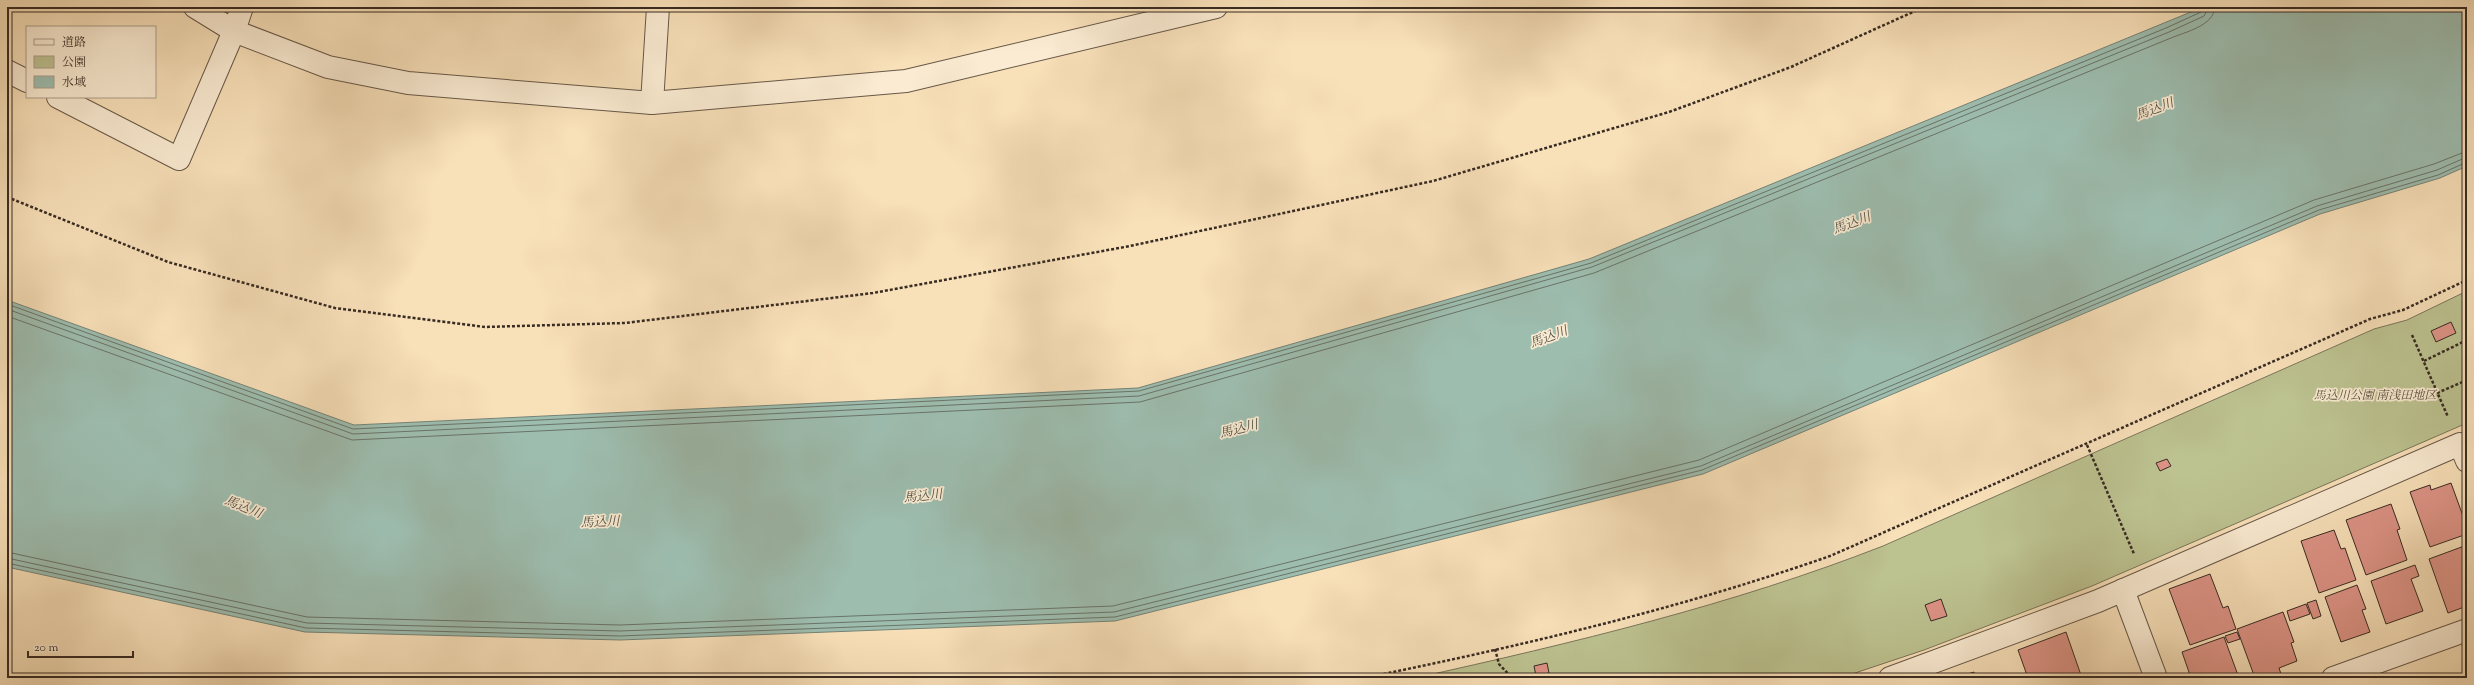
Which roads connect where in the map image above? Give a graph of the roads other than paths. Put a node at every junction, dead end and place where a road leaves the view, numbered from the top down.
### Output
1 (195, 7) edge
2 (242, 7) edge
3 (658, 7) edge
4 (1216, 7) edge
5 (234, 31) junction
6 (7, 71) edge
7 (26, 81) edge
8 (60, 98) edge
9 (652, 103) junction
10 (2467, 462) edge
11 (2123, 590) junction
12 (2467, 630) edge
13 (1890, 678) edge
14 (2156, 678) edge
15 (2333, 678) edge

1 - 5 street
2 - 5 street
3 - 9 street
4 - 9 street
5 - 8 street
5 - 9 street
6 - 7 street
10 - 11 street
11 - 13 street
11 - 14 street
12 - 15 street

